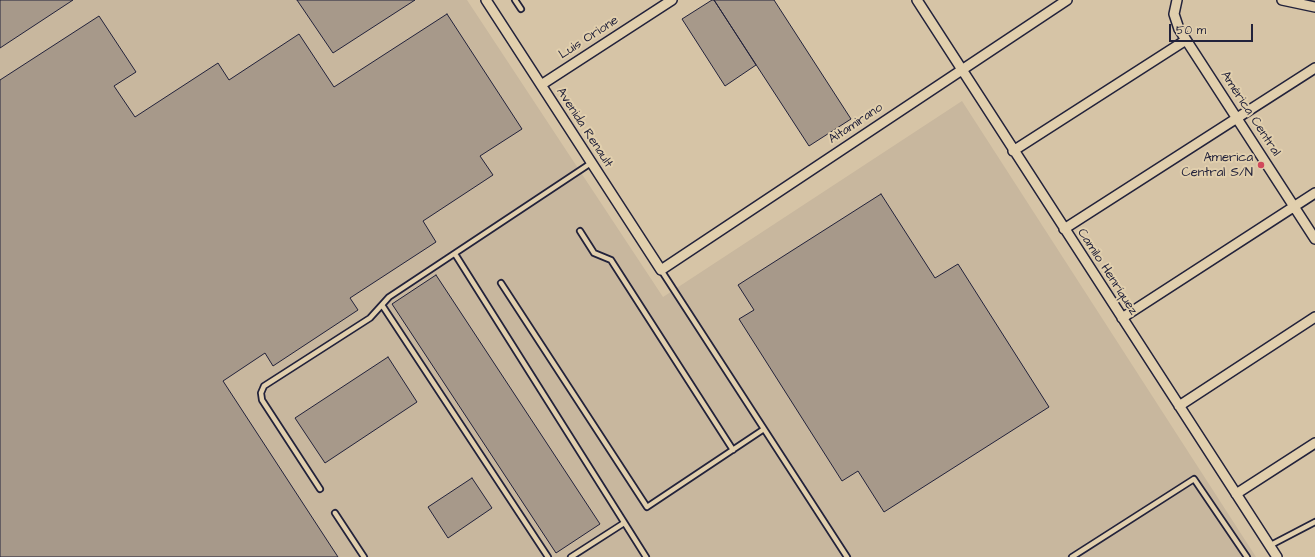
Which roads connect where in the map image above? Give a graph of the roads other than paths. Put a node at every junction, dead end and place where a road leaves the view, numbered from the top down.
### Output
1 (486, 0) edge
2 (515, 0) edge
3 (672, 0) edge
4 (916, 0) edge
5 (1067, 0) edge
6 (1177, 0) edge
7 (1282, 0) edge
8 (1315, 7) edge
9 (521, 9) dead end
10 (1186, 40) junction
11 (1315, 68) edge
12 (961, 70) junction
13 (541, 85) junction
14 (1236, 118) junction
15 (1013, 151) junction
16 (591, 163) junction
17 (1315, 193) edge
18 (1294, 207) junction
19 (1064, 229) junction
20 (580, 231) dead end
21 (1315, 239) edge
22 (455, 254) junction
23 (661, 270) junction
24 (501, 283) dead end
25 (382, 305) junction
26 (1315, 317) edge
27 (1122, 318) junction
28 (1179, 406) junction
29 (764, 429) junction
30 (1315, 443) edge
31 (733, 450) junction
32 (320, 489) dead end
33 (1236, 494) junction
34 (335, 513) dead end
35 (1315, 522) edge
36 (624, 523) junction
37 (1269, 546) junction
38 (364, 557) edge
39 (548, 557) edge
40 (571, 557) edge
41 (646, 557) edge
42 (847, 557) edge
43 (1072, 557) edge
44 (1247, 557) edge
45 (1277, 557) edge

1 - 13 street, Avenida Renault
2 - 9 lane
3 - 13 street, Luis Orione
4 - 12 street, Camilo Henríquez
5 - 12 street, Altamirano
6 - 10 street, América Central
7 - 8 street
10 - 14 street, América Central
10 - 15 street
11 - 14 street
12 - 15 street, Camilo Henríquez
12 - 23 street, Altamirano
13 - 16 street, Avenida Renault
14 - 18 street, América Central
14 - 19 street
15 - 19 street, Camilo Henríquez
16 - 22 lane
16 - 23 street, Avenida Renault
17 - 18 street
18 - 21 street, América Central
18 - 27 street
19 - 27 street, Camilo Henríquez
20 - 31 lane
22 - 25 lane
22 - 36 lane
23 - 29 lane
24 - 31 lane
25 - 32 lane
25 - 39 lane
26 - 28 street
27 - 28 street, Camilo Henríquez
28 - 33 street, Camilo Henríquez
29 - 31 lane
29 - 42 lane
30 - 33 street
33 - 37 street, Camilo Henríquez
34 - 38 lane
35 - 37 lane
36 - 40 lane
36 - 41 lane
37 - 45 street, Camilo Henríquez
43 - 44 lane

